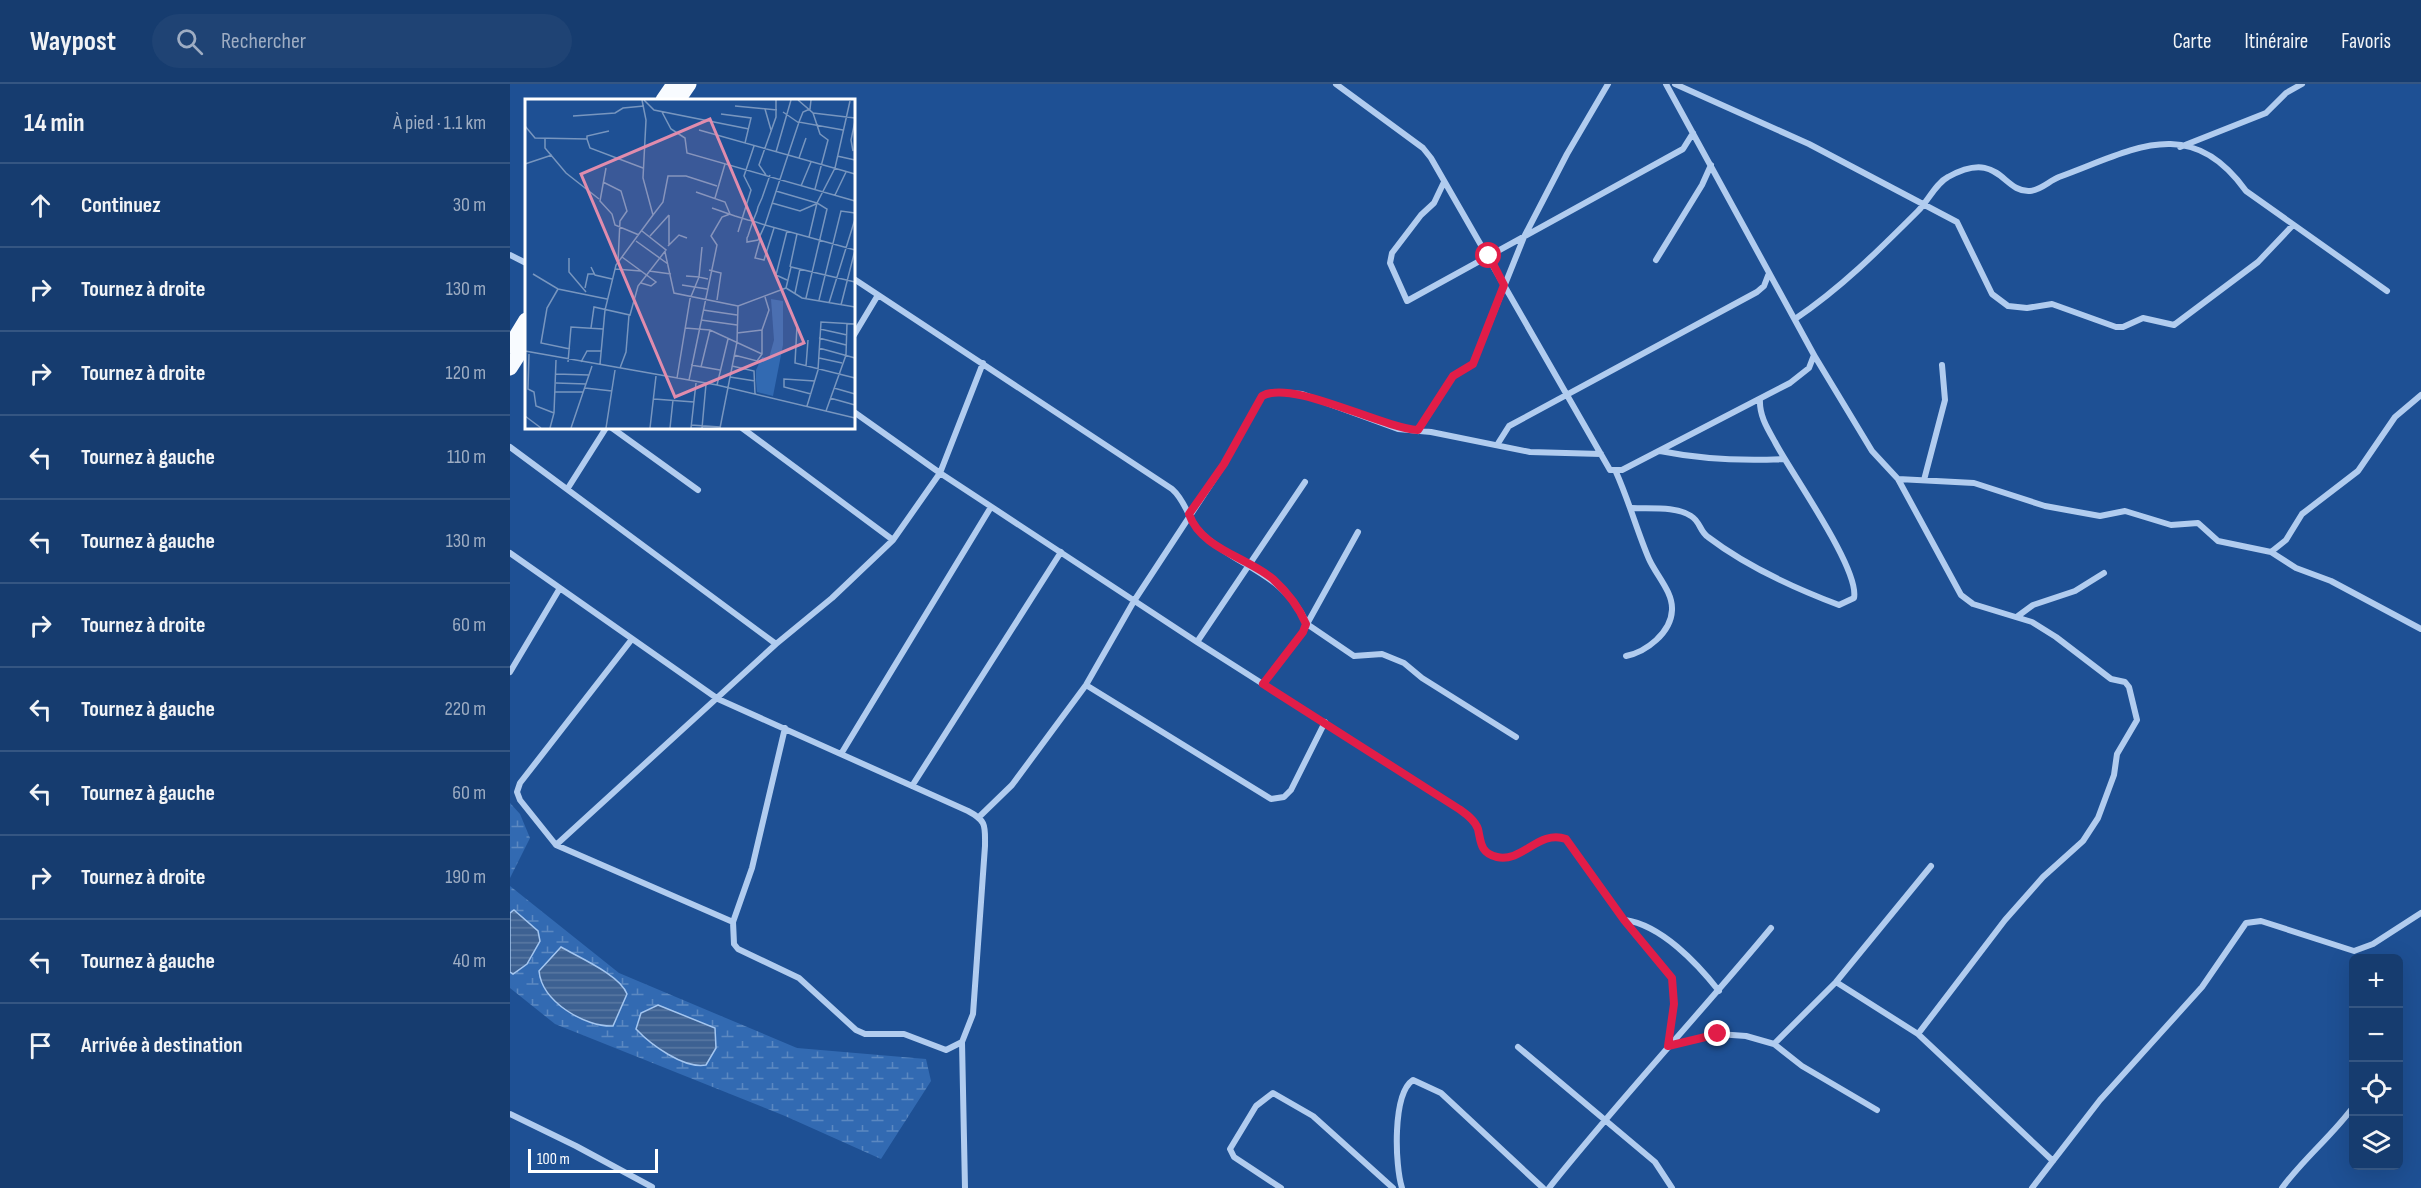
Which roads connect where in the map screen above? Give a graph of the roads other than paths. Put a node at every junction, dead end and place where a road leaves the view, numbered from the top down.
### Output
1 (674, 84) edge
2 (688, 84) edge
3 (1336, 84) edge
4 (1608, 84) edge
5 (1666, 84) edge
6 (1675, 84) edge
7 (2302, 84) edge
8 (664, 99) edge
9 (679, 99) edge
10 (1694, 133) junction
11 (2180, 147) junction
12 (1711, 165) junction
13 (1444, 182) junction
14 (1924, 205) junction
15 (2293, 225) junction
16 (1524, 237) junction
17 (510, 255) edge
18 (1489, 256) junction
19 (1656, 260) dead end
20 (525, 262) edge
21 (1769, 273) junction
22 (855, 280) edge
23 (1504, 285) junction
24 (2387, 291) dead end
25 (878, 295) junction
26 (1795, 319) junction
27 (525, 322) edge
28 (855, 334) edge
29 (525, 345) edge
30 (510, 346) edge
31 (1814, 355) junction
32 (983, 363) junction
33 (1942, 365) dead end
34 (510, 368) edge
35 (1567, 394) junction
36 (2421, 394) edge
37 (1760, 399) junction
38 (855, 413) edge
39 (605, 429) edge
40 (613, 429) edge
41 (743, 429) edge
42 (1418, 430) junction
43 (1497, 445) junction
44 (510, 447) edge
45 (1660, 451) junction
46 (1601, 454) junction
47 (1784, 459) junction
48 (1616, 472) junction
49 (939, 473) junction
50 (1898, 479) junction
51 (1924, 480) junction
52 (1305, 482) dead end
53 (568, 489) junction
54 (698, 490) dead end
55 (991, 507) junction
56 (1632, 508) junction
57 (1189, 514) junction
58 (1358, 532) dead end
59 (893, 540) junction
60 (1061, 552) junction
61 (2271, 552) junction
62 (510, 553) edge
63 (1248, 565) junction
64 (2104, 573) dead end
65 (560, 588) junction
66 (1134, 601) junction
67 (2018, 616) junction
68 (1306, 624) junction
69 (2421, 629) edge
70 (632, 639) junction
71 (1197, 642) junction
72 (776, 644) junction
73 (1626, 656) dead end
74 (510, 672) edge
75 (1263, 684) junction
76 (1086, 685) junction
77 (718, 699) junction
78 (1325, 722) junction
79 (785, 729) junction
80 (1516, 737) dead end
81 (841, 754) junction
82 (912, 786) junction
83 (980, 817) junction
84 (556, 845) junction
85 (1931, 866) dead end
86 (2421, 913) edge
87 (1624, 920) junction
88 (733, 922) junction
89 (1771, 928) dead end
90 (1836, 982) junction
91 (1719, 991) junction
92 (1918, 1035) junction
93 (962, 1042) junction
94 (1774, 1044) junction
95 (1668, 1046) junction
96 (1518, 1047) dead end
97 (1877, 1110) dead end
98 (2349, 1113) edge
99 (510, 1114) edge
100 (1606, 1118) junction
101 (2053, 1161) junction
102 (652, 1187) edge
103 (965, 1188) edge
104 (1281, 1188) edge
105 (1393, 1188) edge
106 (1402, 1188) edge
107 (1543, 1188) edge
108 (1549, 1188) edge
109 (1672, 1188) edge
110 (2032, 1188) edge
111 (2282, 1188) edge

1 - 8 main road
2 - 9 main road
3 - 13 street
4 - 16 street
5 - 10 street
6 - 14 street
7 - 11 street
10 - 12 street
10 - 16 street
11 - 14 street
11 - 15 street
12 - 19 street
12 - 21 street
13 - 18 street
13 - 18 street
14 - 15 street
14 - 26 street
15 - 24 street
16 - 18 street
16 - 23 street
17 - 20 street
18 - 23 street
21 - 26 street
21 - 35 street
22 - 25 street
23 - 35 street
23 - 42 street
25 - 28 street
25 - 32 street
26 - 31 street
27 - 30 main road
29 - 34 main road
31 - 37 street
31 - 50 street
32 - 49 street
32 - 57 street
33 - 51 street
35 - 43 street
35 - 46 street
36 - 61 street
37 - 45 street
37 - 47 street
38 - 49 street
39 - 53 street
40 - 54 street
41 - 59 street
42 - 43 street
42 - 57 street
43 - 46 street
44 - 53 street
45 - 47 street
45 - 48 street
46 - 48 street
47 - 56 street
48 - 56 street
49 - 55 street
49 - 59 street
50 - 51 street
50 - 67 street
51 - 61 street
52 - 63 street
53 - 72 street
55 - 60 street
55 - 81 street
56 - 73 street
57 - 63 street
57 - 66 street
58 - 68 street
59 - 72 street
60 - 66 street
60 - 82 street
61 - 69 street
62 - 65 street
63 - 68 street
63 - 71 street
64 - 67 street
65 - 70 street
65 - 74 street
66 - 71 street
66 - 76 street
67 - 92 street
68 - 75 street
68 - 80 street
70 - 77 street
70 - 84 street
71 - 75 street
72 - 77 street
75 - 78 street
76 - 78 street
76 - 83 street
77 - 79 street
77 - 84 street
78 - 87 street
79 - 81 street
79 - 88 street
81 - 82 street
82 - 83 street
83 - 93 street
84 - 88 street
85 - 90 street
86 - 101 street
87 - 91 street
87 - 95 street
88 - 93 street
89 - 91 street
90 - 92 street
90 - 94 street
91 - 95 street
92 - 101 street
93 - 103 street
94 - 95 street
94 - 97 street
95 - 100 street
96 - 100 street
98 - 111 street
99 - 102 street
100 - 108 street
100 - 109 street
101 - 110 street
104 - 105 street
106 - 107 street

